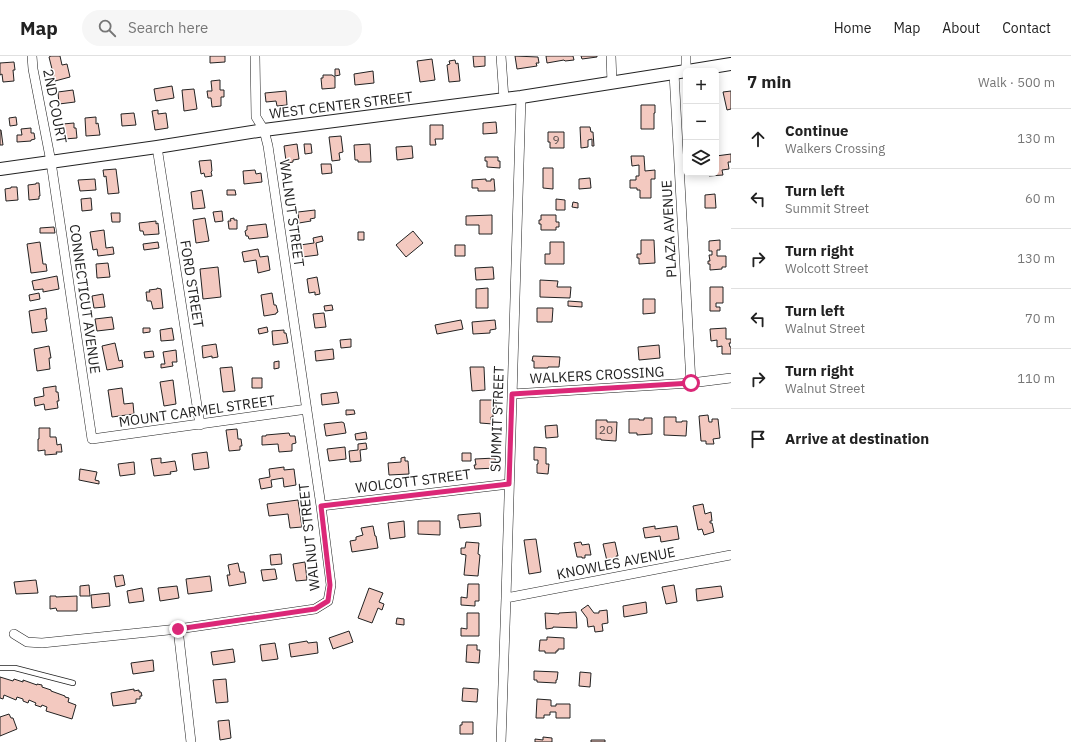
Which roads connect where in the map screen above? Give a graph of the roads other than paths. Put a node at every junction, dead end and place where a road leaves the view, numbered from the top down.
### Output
1 (32, 56) edge
2 (255, 56) edge
3 (501, 56) edge
4 (611, 56) edge
5 (686, 56) edge
6 (731, 64) edge
7 (684, 68) edge
8 (707, 68) edge
9 (683, 72) edge
10 (612, 83) junction
11 (522, 97) junction
12 (504, 99) junction
13 (684, 104) edge
14 (264, 130) junction
15 (157, 147) junction
16 (51, 162) junction
17 (0, 169) edge
18 (731, 378) edge
19 (691, 383) junction
20 (512, 394) junction
21 (306, 409) junction
22 (200, 425) junction
23 (92, 440) joint
24 (509, 484) junction
25 (321, 506) junction
26 (731, 555) edge
27 (506, 598) junction
28 (178, 629) junction
29 (14, 634) dead end
30 (0, 668) edge
31 (73, 682) dead end
32 (191, 742) edge
33 (501, 742) edge

1 - 16 street, 2ND COURT
2 - 14 street, WALNUT STREET
3 - 12 street
4 - 10 street
5 - 7 street, PLAZA AVENUE
6 - 8 street, WEST CENTER STREET
9 - 10 street, WEST CENTER STREET
10 - 11 street, WEST CENTER STREET
11 - 12 street, WEST CENTER STREET
11 - 20 street, SUMMIT STREET
12 - 14 street, WEST CENTER STREET
13 - 19 street, PLAZA AVENUE
14 - 15 street, WEST CENTER STREET
14 - 21 street, WALNUT STREET
15 - 16 street, WEST CENTER STREET
15 - 22 street, FORD STREET
16 - 17 street, WEST CENTER STREET
16 - 23 street, CONNECTICUT AVENUE
18 - 19 street, WALKERS CROSSING
19 - 20 street, WALKERS CROSSING
20 - 24 street, SUMMIT STREET
21 - 22 street, MOUNT CARMEL STREET
21 - 25 street, WALNUT STREET
22 - 23 street, MOUNT CARMEL STREET
24 - 25 street, WOLCOTT STREET
24 - 27 street, SUMMIT STREET
25 - 28 street, WALNUT STREET
26 - 27 street, KNOWLES AVENUE
27 - 33 street, SUMMIT STREET
28 - 29 street, WALNUT STREET
28 - 32 street
30 - 31 lane

